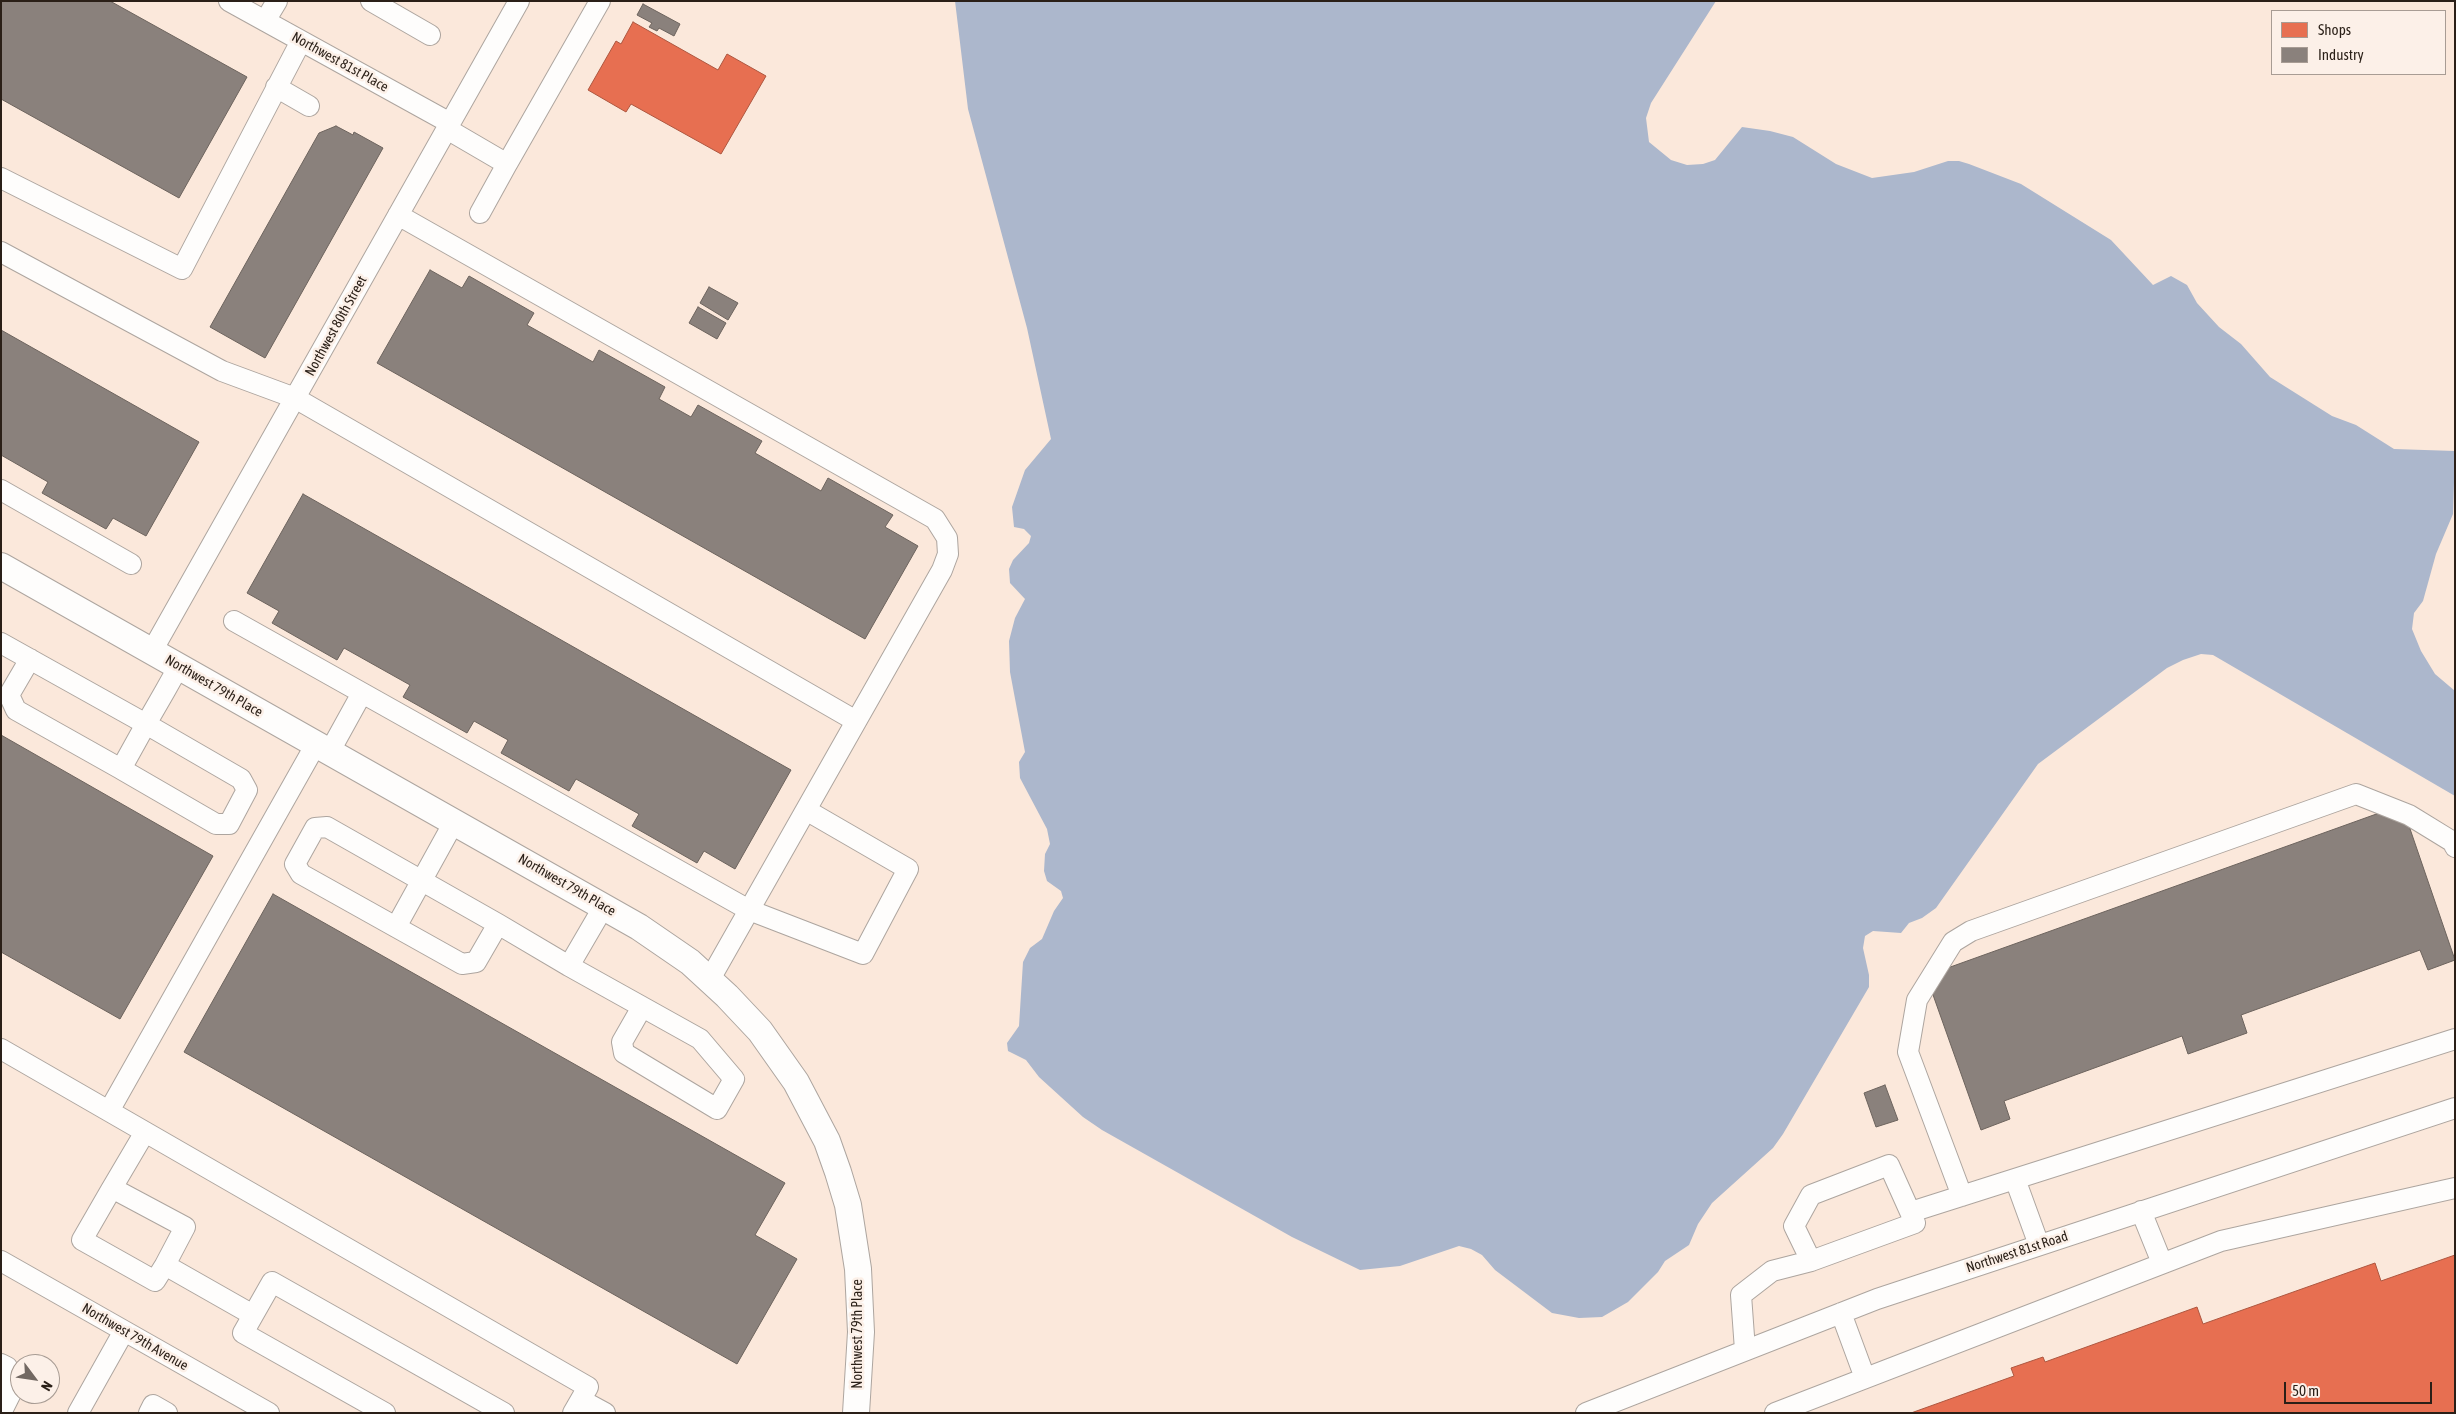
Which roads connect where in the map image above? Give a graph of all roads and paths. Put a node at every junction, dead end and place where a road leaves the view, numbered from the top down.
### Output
1 (229, 1) edge
2 (277, 1) edge
3 (371, 1) edge
4 (519, 1) edge
5 (600, 1) edge
6 (265, 21) junction
7 (430, 35) dead end
8 (301, 41) junction
9 (276, 87) junction
10 (309, 106) dead end
11 (448, 126) junction
12 (507, 164) junction
13 (1, 178) edge
14 (480, 213) dead end
15 (398, 215) junction
16 (1, 252) edge
17 (295, 398) junction
18 (1, 490) edge
19 (131, 564) dead end
20 (1, 566) edge
21 (234, 621) dead end
22 (1, 643) edge
23 (152, 651) junction
24 (30, 659) junction
25 (179, 666) junction
26 (362, 693) junction
27 (856, 721) junction
28 (146, 724) junction
29 (323, 748) junction
30 (121, 770) junction
31 (806, 810) junction
32 (454, 822) junction
33 (2455, 847) edge
34 (421, 880) junction
35 (604, 906) junction
36 (749, 910) junction
37 (498, 924) junction
38 (396, 927) junction
39 (569, 966) junction
40 (710, 979) junction
41 (642, 1007) junction
42 (2455, 1039) edge
43 (1, 1049) edge
44 (2455, 1108) edge
45 (109, 1111) junction
46 (145, 1132) junction
47 (2015, 1179) junction
48 (112, 1188) junction
49 (2455, 1188) edge
50 (1962, 1196) junction
51 (2141, 1211) junction
52 (1911, 1212) junction
53 (2039, 1245) junction
54 (1, 1261) edge
55 (1811, 1261) junction
56 (2162, 1263) junction
57 (165, 1265) junction
58 (1841, 1313) junction
59 (253, 1315) junction
60 (124, 1331) junction
61 (1745, 1350) junction
62 (1, 1364) edge
63 (1865, 1378) junction
64 (577, 1406) edge
65 (1, 1413) edge
66 (78, 1413) edge
67 (149, 1413) edge
68 (167, 1413) edge
69 (269, 1413) edge
70 (385, 1413) edge
71 (504, 1413) edge
72 (604, 1413) edge
73 (856, 1413) edge
74 (1586, 1413) edge
75 (1775, 1413) edge

1 - 6 street, Northwest 81st Place
2 - 6 street
3 - 7 street
4 - 11 street, Northwest 80th Street
5 - 12 street
6 - 8 street, Northwest 81st Place
8 - 9 street
8 - 11 street, Northwest 81st Place
9 - 10 street
9 - 13 street
11 - 12 street, Northwest 81st Place
11 - 15 street, Northwest 80th Street
12 - 14 street
15 - 17 street, Northwest 80th Street
15 - 27 street
16 - 17 street
17 - 23 street, Northwest 80th Street
17 - 27 street
18 - 19 street
20 - 23 main road, Northwest 79th Place
21 - 26 street
22 - 24 street
23 - 25 main road, Northwest 79th Place
24 - 28 street
24 - 30 street
25 - 28 street
25 - 29 main road, Northwest 79th Place
26 - 29 street
26 - 36 street
27 - 31 street
28 - 30 street
28 - 30 street
29 - 32 main road, Northwest 79th Place
29 - 45 street
31 - 36 street
31 - 36 street
32 - 34 street
32 - 35 main road, Northwest 79th Place
33 - 50 street
34 - 37 street
34 - 38 street
34 - 38 street
35 - 39 street
35 - 40 main road, Northwest 79th Place
36 - 40 street
37 - 38 street
37 - 39 street
39 - 41 street
40 - 73 main road, Northwest 79th Place
41 - 41 street
42 - 47 street
43 - 45 street
44 - 51 street, Northwest 81st Road
45 - 46 street
46 - 48 street
46 - 64 street
47 - 50 street
47 - 53 street
48 - 57 street
48 - 57 street
49 - 56 street
50 - 52 street
51 - 53 street, Northwest 81st Road
51 - 56 street
52 - 55 street
52 - 55 street
53 - 58 street, Northwest 81st Road
54 - 60 street, Northwest 79th Avenue
55 - 61 street
56 - 63 street
57 - 59 street
58 - 61 street, Northwest 81st Road
58 - 63 street
59 - 70 street
59 - 71 street
60 - 66 street
60 - 69 street, Northwest 79th Avenue
61 - 74 street, Northwest 81st Road
62 - 65 street
63 - 75 street
64 - 72 street
67 - 68 street

